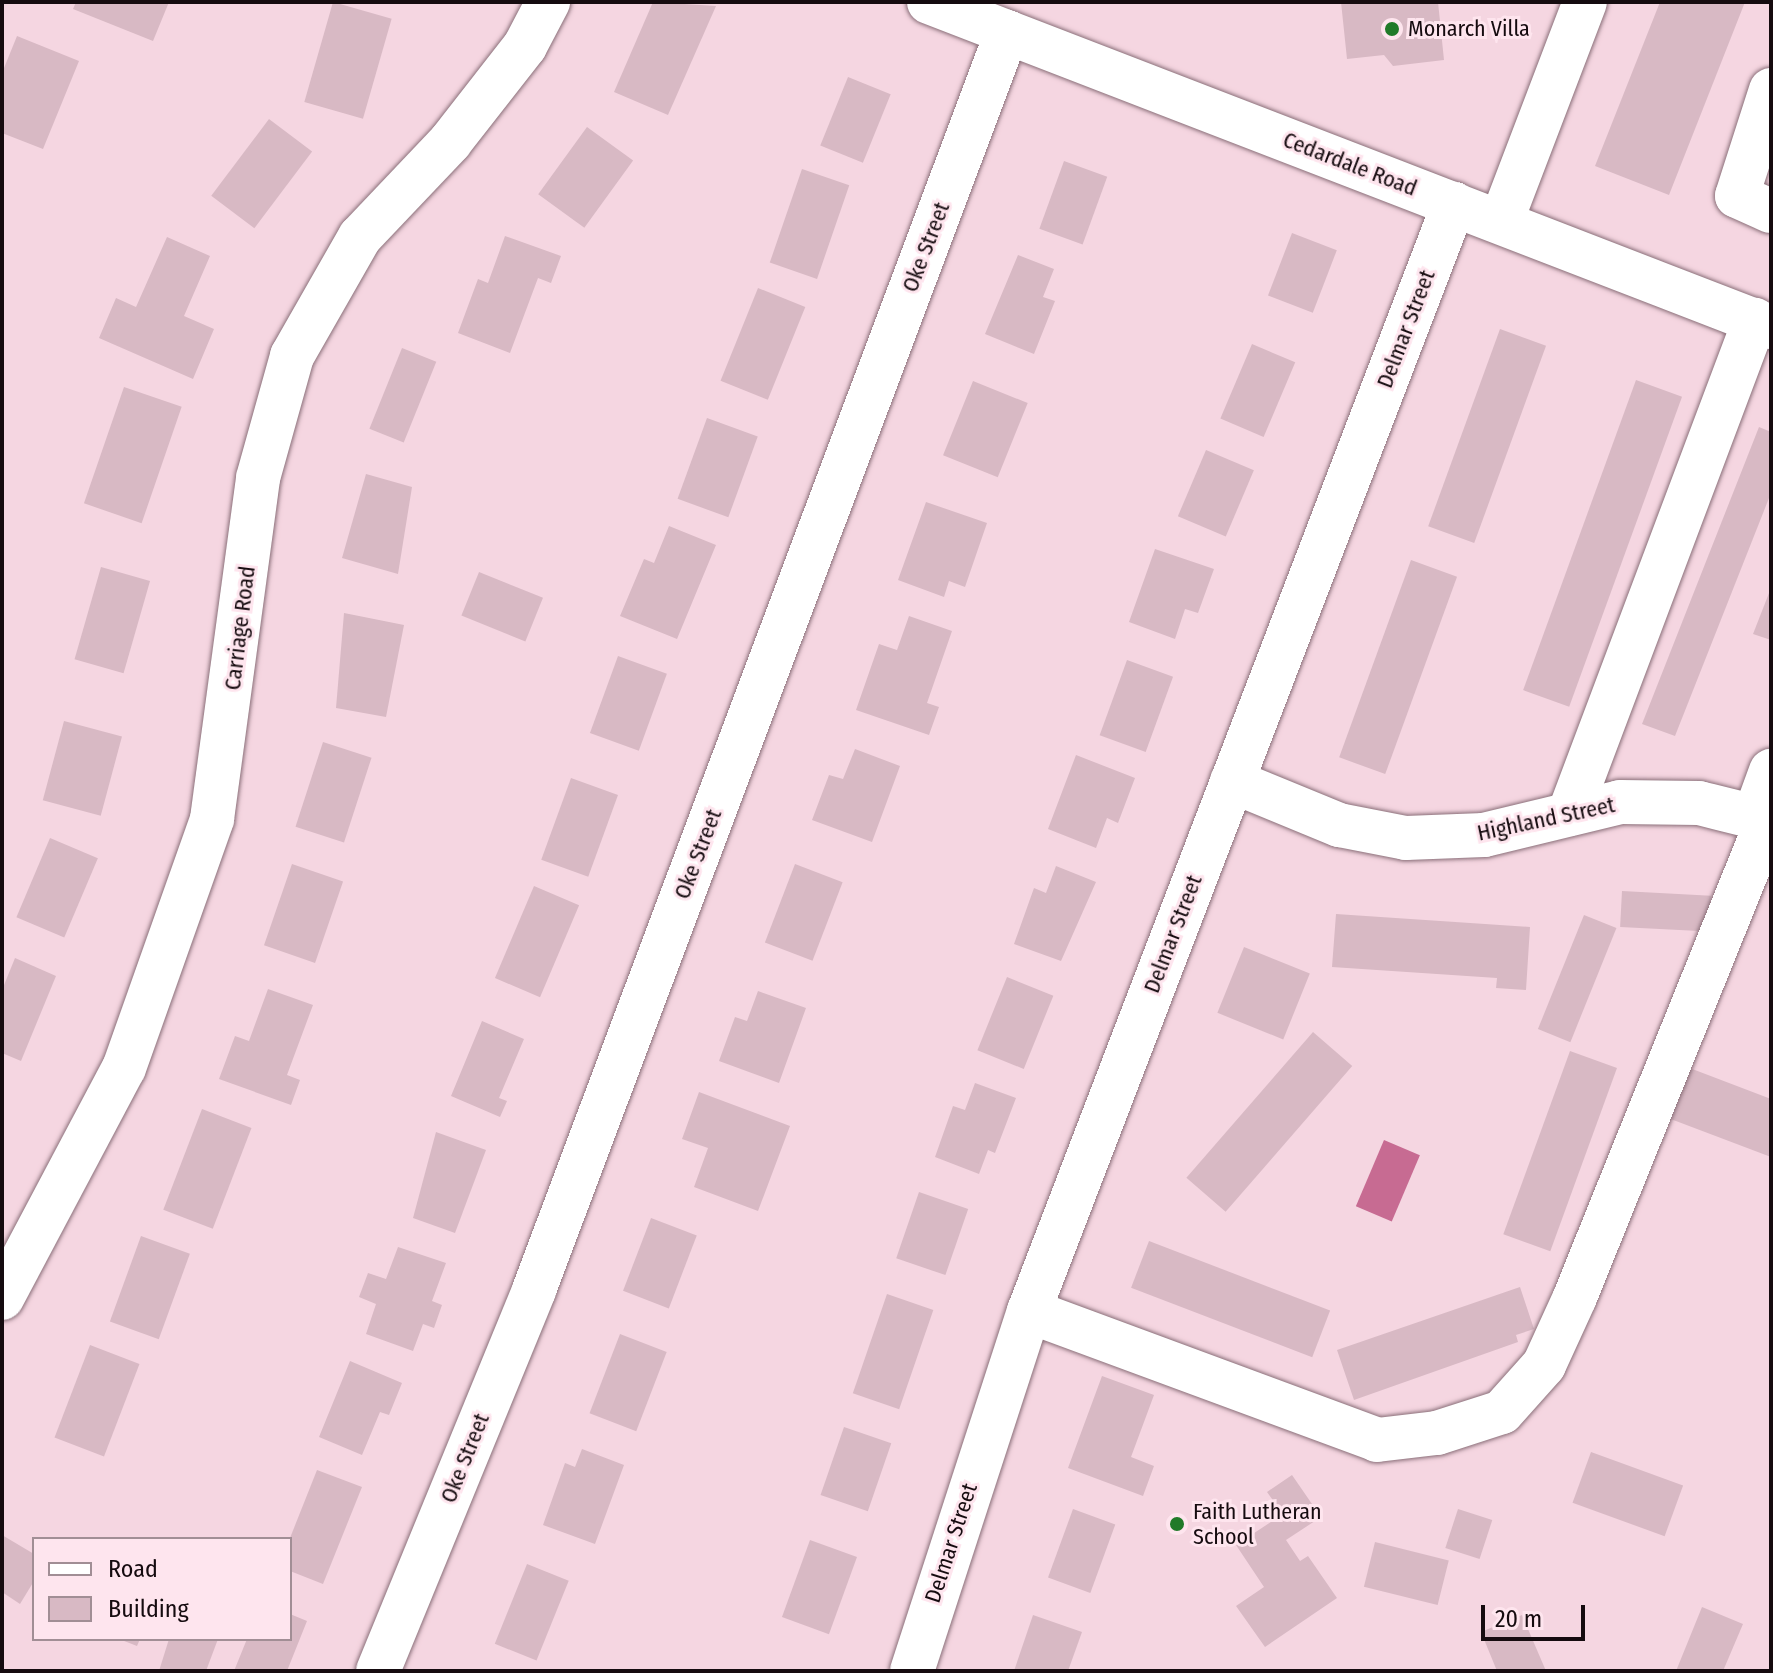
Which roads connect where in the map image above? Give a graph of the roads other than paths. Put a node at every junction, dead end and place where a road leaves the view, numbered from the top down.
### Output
1 (548, 2) edge
2 (929, 2) edge
3 (1585, 2) edge
4 (1007, 32) junction
5 (1771, 90) edge
6 (1454, 204) junction
7 (1771, 211) edge
8 (1501, 222) junction
9 (1763, 324) edge
10 (1771, 771) edge
11 (1232, 781) junction
12 (1569, 814) junction
13 (1765, 818) edge
14 (2, 1298) edge
15 (1029, 1311) junction
16 (378, 1671) edge
17 (912, 1671) edge

1 - 14 street, Carriage Road
2 - 4 street, Cedardale Road
3 - 8 street
4 - 6 street, Cedardale Road
4 - 16 street, Oke Street
5 - 7 street
6 - 8 street, Cedardale Road
6 - 11 street, Delmar Street
8 - 9 street, Cedardale Road
9 - 12 street
10 - 13 street
11 - 12 street, Highland Street
11 - 15 street, Delmar Street
12 - 13 street, Highland Street
13 - 15 street
15 - 17 street, Delmar Street

